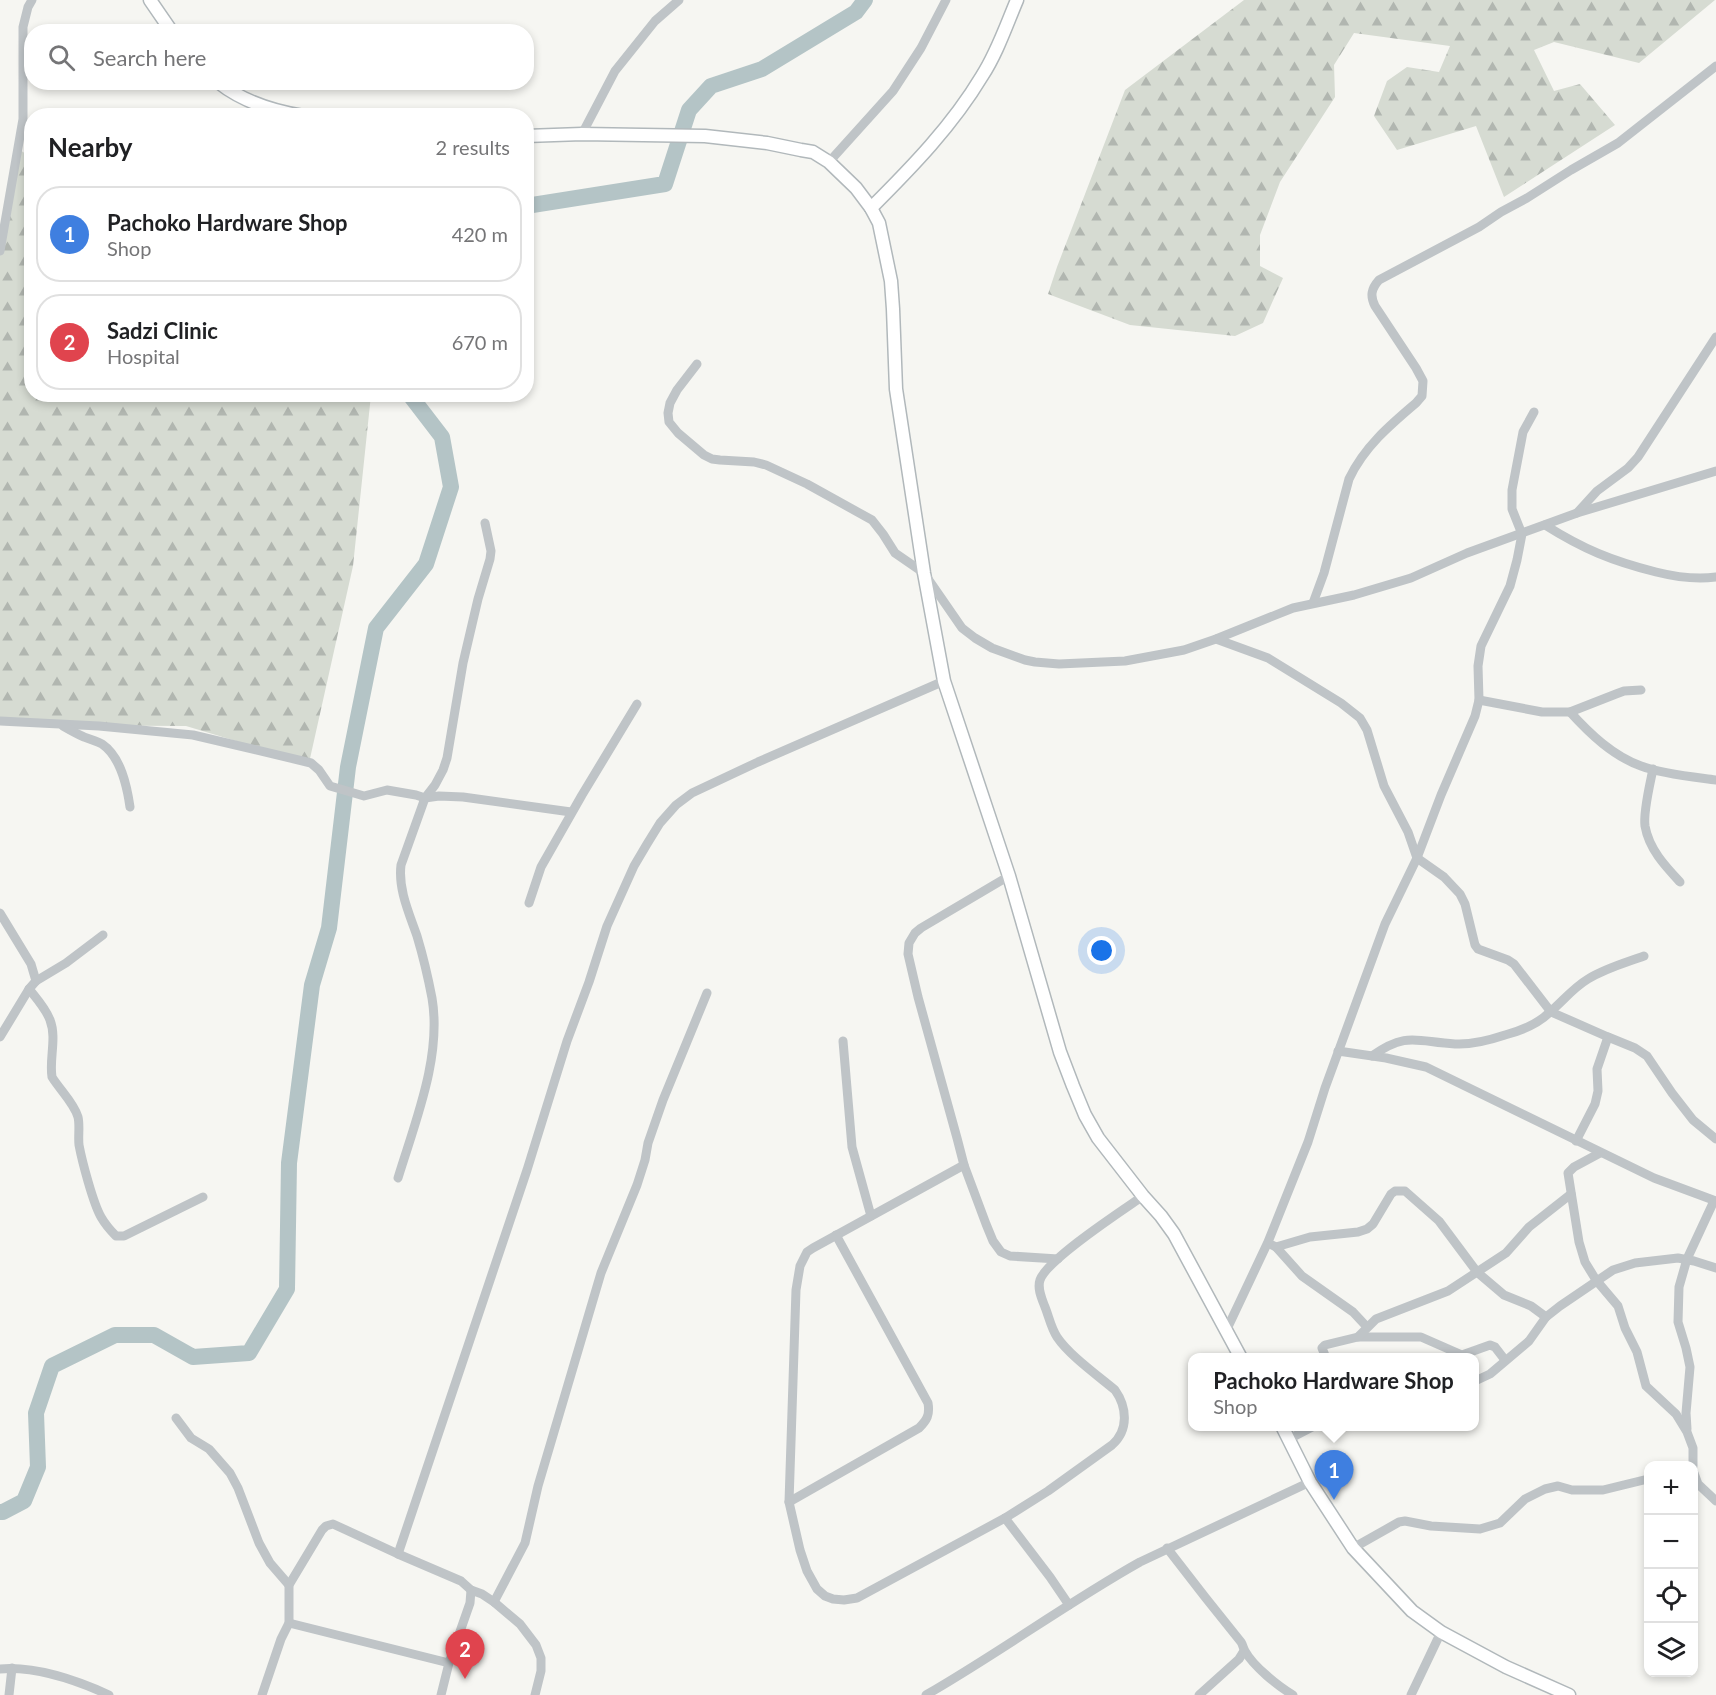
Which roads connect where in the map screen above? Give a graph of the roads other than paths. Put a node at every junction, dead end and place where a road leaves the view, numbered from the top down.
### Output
1 (32, 0) edge
2 (150, 0) edge
3 (679, 0) edge
4 (946, 0) edge
5 (1017, 0) edge
6 (166, 24) edge
7 (1716, 66) edge
8 (231, 90) edge
9 (265, 108) edge
10 (582, 134) junction
11 (534, 136) edge
12 (829, 162) junction
13 (871, 208) junction
14 (0, 252) edge
15 (1716, 337) edge
16 (697, 364) dead end
17 (1534, 412) dead end
18 (1716, 471) edge
19 (1577, 513) junction
20 (485, 523) dead end
21 (1545, 525) junction
22 (1522, 534) junction
23 (924, 573) junction
24 (1716, 577) edge
25 (1312, 603) junction
26 (1216, 639) junction
27 (944, 681) junction
28 (1641, 690) dead end
29 (1479, 700) junction
30 (636, 704) dead end
31 (1570, 712) junction
32 (0, 721) edge
33 (61, 724) junction
34 (1653, 769) junction
35 (1716, 780) edge
36 (425, 798) junction
37 (130, 807) dead end
38 (572, 812) junction
39 (1417, 858) junction
40 (1009, 876) junction
41 (1680, 882) dead end
42 (529, 903) dead end
43 (0, 913) edge
44 (103, 935) dead end
45 (1644, 956) dead end
46 (32, 985) junction
47 (708, 993) dead end
48 (1551, 1012) junction
49 (0, 1036) edge
50 (1608, 1037) junction
51 (843, 1041) dead end
52 (1338, 1051) junction
53 (1372, 1056) junction
54 (1716, 1139) edge
55 (1576, 1140) junction
56 (1600, 1153) junction
57 (964, 1165) junction
58 (398, 1178) dead end
59 (1571, 1194) junction
60 (1143, 1196) junction
61 (203, 1197) dead end
62 (1715, 1201) edge
63 (871, 1216) junction
64 (836, 1235) junction
65 (1272, 1244) junction
66 (1058, 1258) junction
67 (1687, 1259) junction
68 (1716, 1268) edge
69 (1477, 1272) junction
70 (1596, 1280) junction
71 (1546, 1317) junction
72 (1367, 1327) junction
73 (1226, 1331) junction
74 (1358, 1337) junction
75 (1238, 1353) edge
76 (1324, 1353) edge
77 (1457, 1353) edge
78 (1468, 1353) edge
79 (1505, 1360) junction
80 (1479, 1379) edge
81 (176, 1418) dead end
82 (1285, 1431) edge
83 (1304, 1431) edge
84 (1687, 1432) junction
85 (1289, 1439) junction
86 (1693, 1461) edge
87 (1644, 1480) edge
88 (1310, 1482) junction
89 (1698, 1486) edge
90 (1716, 1501) edge
91 (789, 1502) junction
92 (1005, 1518) junction
93 (1167, 1548) junction
94 (1353, 1548) junction
95 (398, 1554) junction
96 (289, 1585) junction
97 (471, 1590) junction
98 (494, 1602) junction
99 (1069, 1605) junction
100 (289, 1623) junction
101 (1442, 1632) junction
102 (1244, 1651) junction
103 (448, 1663) junction
104 (12, 1668) junction
105 (0, 1669) edge
106 (9, 1695) edge
107 (109, 1695) edge
108 (262, 1695) edge
109 (441, 1695) edge
110 (535, 1695) edge
111 (926, 1695) edge
112 (1199, 1695) edge
113 (1293, 1695) edge
114 (1411, 1695) edge
115 (1569, 1695) edge

1 - 14 street
2 - 6 street
3 - 10 street
4 - 12 street
5 - 13 street
7 - 25 street
8 - 9 street
10 - 11 street
10 - 12 street
12 - 13 street
13 - 23 street
15 - 19 street
16 - 23 street
17 - 22 street
18 - 19 street
19 - 21 street
20 - 36 street
21 - 22 street
21 - 24 street
22 - 25 street
22 - 29 street
23 - 26 street
23 - 27 street
25 - 26 street
26 - 39 street
27 - 40 street
27 - 95 street
28 - 31 street
29 - 31 street
29 - 39 street
30 - 38 street
31 - 34 street
32 - 33 street
33 - 36 street
33 - 37 street
34 - 35 street
34 - 41 street
36 - 38 street
36 - 58 street
38 - 42 street
39 - 48 street
39 - 52 street
40 - 57 street
40 - 60 street
43 - 46 street
44 - 46 street
45 - 48 street
46 - 49 street
46 - 61 street
47 - 98 street
48 - 50 street
48 - 53 street
50 - 54 street
50 - 55 street
51 - 63 street
52 - 53 street
52 - 65 street
53 - 55 street
55 - 56 street
56 - 59 street
56 - 62 street
57 - 63 street
57 - 66 street
59 - 69 street
59 - 70 street
60 - 66 street
60 - 73 street
62 - 67 street
63 - 64 street
64 - 91 street
64 - 91 street
65 - 69 street
65 - 72 street
65 - 73 street
66 - 92 street
67 - 68 street
67 - 70 street
67 - 84 street
69 - 71 street
69 - 72 street
70 - 71 street
70 - 84 street
71 - 79 street
72 - 74 street
73 - 75 street
74 - 76 street
74 - 77 street
78 - 79 street
79 - 80 street
81 - 96 street
82 - 85 street
83 - 85 street
84 - 86 street
85 - 88 street
87 - 94 street
88 - 93 street
88 - 94 street
89 - 90 street
91 - 92 street
92 - 99 street
93 - 99 street
93 - 102 street
94 - 101 street
95 - 96 street
95 - 97 street
96 - 100 street
97 - 98 street
97 - 103 street
98 - 110 street
99 - 111 street
100 - 103 street
100 - 108 street
101 - 114 street
101 - 115 street
102 - 112 street
102 - 113 street
103 - 109 street
104 - 105 street
104 - 106 street
104 - 107 street

